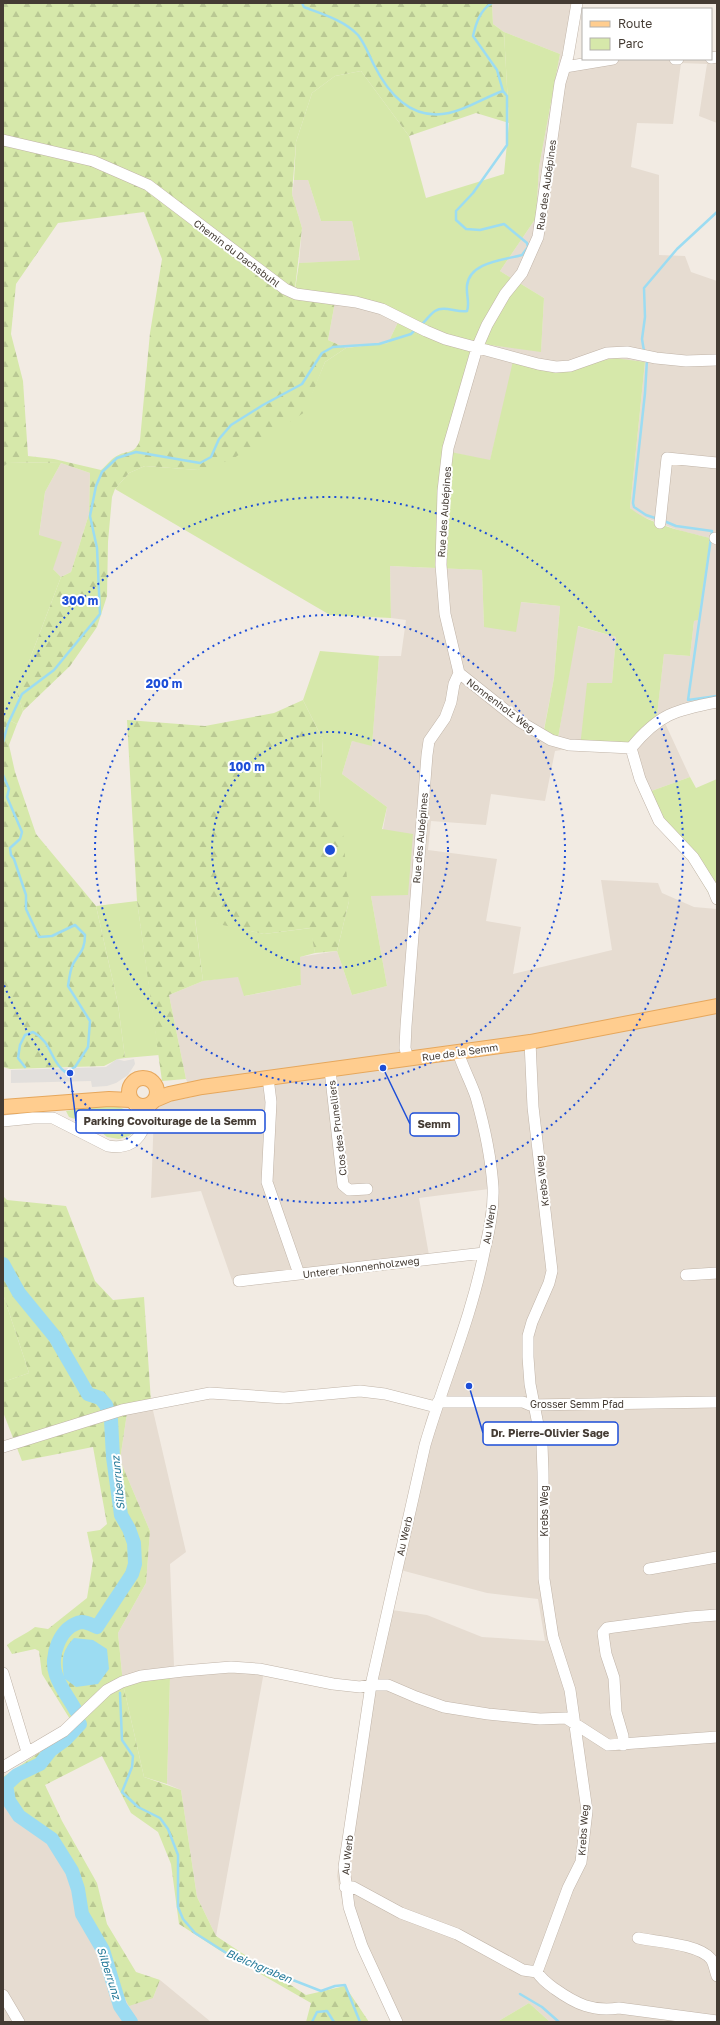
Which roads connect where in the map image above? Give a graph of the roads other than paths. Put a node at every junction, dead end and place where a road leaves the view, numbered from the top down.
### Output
1 (577, 3) edge
2 (607, 60) edge
3 (565, 67) junction
4 (3, 140) edge
5 (477, 348) junction
6 (717, 360) edge
7 (717, 462) edge
8 (660, 523) dead end
9 (459, 673) junction
10 (717, 702) edge
11 (631, 748) junction
12 (717, 899) edge
13 (717, 1006) edge
14 (530, 1042) junction
15 (458, 1052) junction
16 (408, 1059) junction
17 (330, 1070) junction
18 (268, 1078) junction
19 (3, 1097) edge
20 (154, 1097) junction
21 (131, 1098) junction
22 (3, 1107) edge
23 (3, 1121) edge
24 (146, 1123) junction
25 (367, 1189) dead end
26 (484, 1254) junction
27 (717, 1273) edge
28 (299, 1274) junction
29 (686, 1275) dead end
30 (239, 1281) dead end
31 (717, 1402) edge
32 (437, 1404) junction
33 (536, 1405) junction
34 (3, 1447) edge
35 (717, 1557) edge
36 (649, 1569) dead end
37 (717, 1615) edge
38 (3, 1673) edge
39 (371, 1685) junction
40 (574, 1722) junction
41 (717, 1736) edge
42 (623, 1745) junction
43 (27, 1752) junction
44 (3, 1767) edge
45 (345, 1887) junction
46 (638, 1938) dead end
47 (537, 1972) junction
48 (717, 1976) edge
49 (3, 1995) edge
50 (717, 2021) edge
51 (19, 2022) edge
52 (397, 2022) edge

1 - 3 street, Rue des Aubépines
2 - 3 street
3 - 5 street, Rue des Aubépines
4 - 5 street, Chemin du Dachsbuhl
5 - 6 street, Chemin du Dachsbuhl
5 - 9 street, Rue des Aubépines
7 - 8 street
9 - 11 street, Nonnenholz Weg
9 - 16 street, Rue des Aubépines
10 - 11 street
11 - 12 street
13 - 14 main road, Rue de la Semm
14 - 15 main road, Rue de la Semm
14 - 33 street, Krebs Weg
15 - 16 main road, Rue de la Semm
15 - 26 street, Au Werb
16 - 17 main road, Rue de la Semm
17 - 18 main road, Rue de la Semm
17 - 25 street, Clos des Prunelliers
18 - 20 main road, Rue de la Semm
18 - 28 street
19 - 21 main road
20 - 21 main road
20 - 21 main road
20 - 24 street
21 - 22 main road
21 - 24 street
23 - 24 street
26 - 28 street, Unterer Nonnenholzweg
26 - 32 street, Au Werb
27 - 29 street
28 - 30 street, Unterer Nonnenholzweg
31 - 33 street, Grosser Semm Pfad
32 - 33 street, Grosser Semm Pfad
32 - 34 street, Grosser Semm Pfad
32 - 39 street, Au Werb
33 - 40 street, Krebs Weg
35 - 36 street
37 - 42 street
38 - 43 street
39 - 40 street
39 - 43 street
39 - 45 street, Au Werb
40 - 42 street
40 - 47 street, Krebs Weg
41 - 42 street
43 - 44 street
45 - 47 street
45 - 52 street, Au Werb
46 - 48 street
47 - 50 street
49 - 51 street

